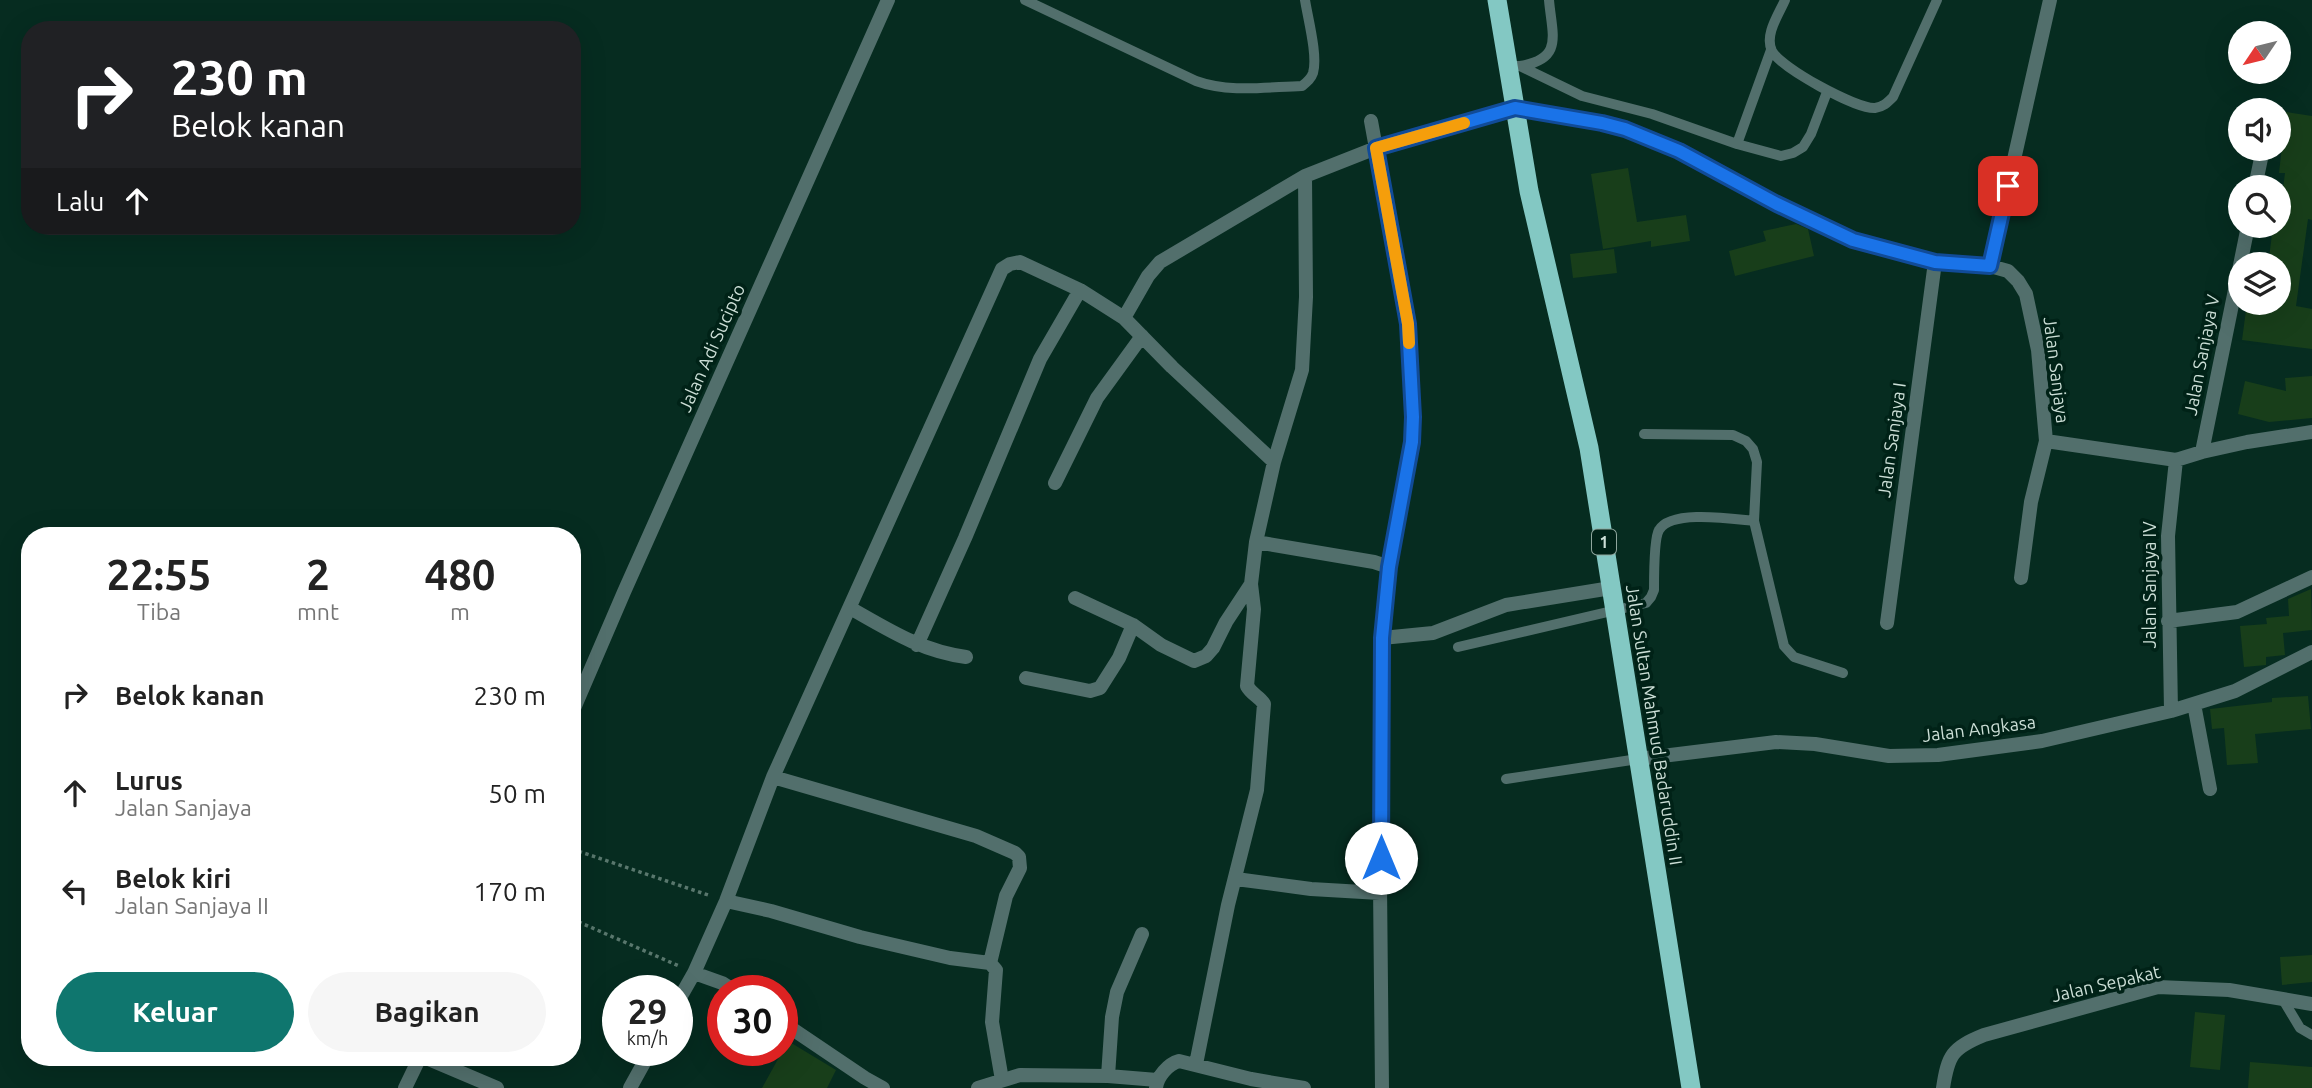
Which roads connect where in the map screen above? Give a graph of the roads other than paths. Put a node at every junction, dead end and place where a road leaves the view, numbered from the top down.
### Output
1 (888, 0) edge
2 (1025, 0) edge
3 (1305, 0) edge
4 (1497, 0) edge
5 (1549, 0) edge
6 (1785, 0) edge
7 (1937, 0) edge
8 (2050, 0) edge
9 (1771, 50) junction
10 (1513, 66) junction
11 (1827, 92) junction
12 (1515, 108) junction
13 (1371, 121) dead end
14 (1737, 144) junction
15 (1376, 148) junction
16 (1305, 176) junction
17 (2246, 238) edge
18 (1935, 262) junction
19 (1990, 266) junction
20 (1080, 290) junction
21 (1124, 318) junction
22 (1142, 336) junction
23 (2312, 432) edge
24 (1644, 434) dead end
25 (2046, 441) junction
26 (2202, 452) junction
27 (2176, 460) junction
28 (1274, 462) junction
29 (1055, 483) dead end
30 (1754, 521) junction
31 (1256, 542) junction
32 (1389, 567) junction
33 (2021, 578) dead end
34 (2312, 578) edge
35 (1251, 584) junction
36 (1611, 587) junction
37 (1075, 598) dead end
38 (850, 608) junction
39 (1614, 610) junction
40 (2168, 621) junction
41 (1887, 623) dead end
42 (1133, 625) junction
43 (1382, 638) junction
44 (917, 645) junction
45 (1458, 647) dead end
46 (2312, 652) edge
47 (966, 657) dead end
48 (1843, 673) dead end
49 (1026, 678) dead end
50 (581, 692) edge
51 (2194, 704) junction
52 (2171, 710) junction
53 (1638, 759) junction
54 (773, 777) junction
55 (1506, 779) dead end
56 (2210, 789) dead end
57 (1236, 879) junction
58 (1380, 893) junction
59 (726, 901) junction
60 (1142, 934) dead end
61 (990, 963) junction
62 (694, 972) junction
63 (692, 975) edge
64 (707, 977) edge
65 (2281, 998) junction
66 (2312, 1004) edge
67 (798, 1033) edge
68 (2312, 1035) edge
69 (1196, 1065) junction
70 (417, 1066) edge
71 (444, 1066) edge
72 (642, 1066) edge
73 (1108, 1076) junction
74 (1002, 1080) junction
75 (1156, 1084) edge
76 (405, 1088) edge
77 (497, 1088) edge
78 (630, 1088) edge
79 (883, 1088) edge
80 (978, 1088) edge
81 (1304, 1088) edge
82 (1382, 1088) edge
83 (1690, 1088) edge
84 (1943, 1088) edge

1 - 50 street, Jalan Adi Sucipto
2 - 3 lane
4 - 10 highway, Jalan Sultan Mahmud Badaruddin II / 1
5 - 10 lane
6 - 9 lane
7 - 11 lane
8 - 19 street
9 - 11 lane
9 - 14 lane
10 - 12 highway, Jalan Sultan Mahmud Badaruddin II / 1
10 - 14 lane
11 - 14 lane
12 - 15 street
12 - 18 street, Jalan Sanjaya
12 - 36 highway, Jalan Sultan Mahmud Badaruddin II / 1
13 - 15 street
15 - 16 street
15 - 32 street
16 - 21 street
16 - 28 street
17 - 26 street, Jalan Sanjaya V
18 - 19 street, Jalan Sanjaya
18 - 41 street, Jalan Sanjaya I
19 - 25 street, Jalan Sanjaya
20 - 21 street
20 - 38 street
20 - 44 street
21 - 22 street
22 - 28 street
22 - 29 street
23 - 26 street, Jalan Sanjaya
24 - 30 lane
25 - 27 street, Jalan Sanjaya
25 - 33 street
26 - 27 street, Jalan Sanjaya
27 - 40 street, Jalan Sanjaya IV
28 - 31 street
30 - 39 lane
30 - 48 lane
31 - 32 street
31 - 35 street
32 - 43 street
34 - 40 street
35 - 42 street
35 - 57 street
36 - 39 highway, Jalan Sultan Mahmud Badaruddin II / 1
36 - 43 street
37 - 42 street
38 - 44 street
38 - 54 street
39 - 45 lane
39 - 53 highway, Jalan Sultan Mahmud Badaruddin II / 1
40 - 52 street, Jalan Sanjaya IV
42 - 49 street
43 - 58 street
44 - 47 street
46 - 51 street, Jalan Angkasa
51 - 52 street, Jalan Angkasa
51 - 56 street
52 - 53 street, Jalan Angkasa
53 - 55 lane
53 - 83 highway, Jalan Sultan Mahmud Badaruddin II / 1
54 - 59 street
54 - 61 street
57 - 58 street
57 - 69 street
58 - 82 street
59 - 61 street
59 - 62 street
60 - 73 street
61 - 74 street
62 - 63 street
62 - 64 street
65 - 66 street, Jalan Sepakat
65 - 68 lane
65 - 84 street, Jalan Sepakat
67 - 79 street
69 - 75 street
69 - 81 street
70 - 76 street
71 - 77 street
72 - 78 street
73 - 74 street
73 - 75 street
74 - 80 street

